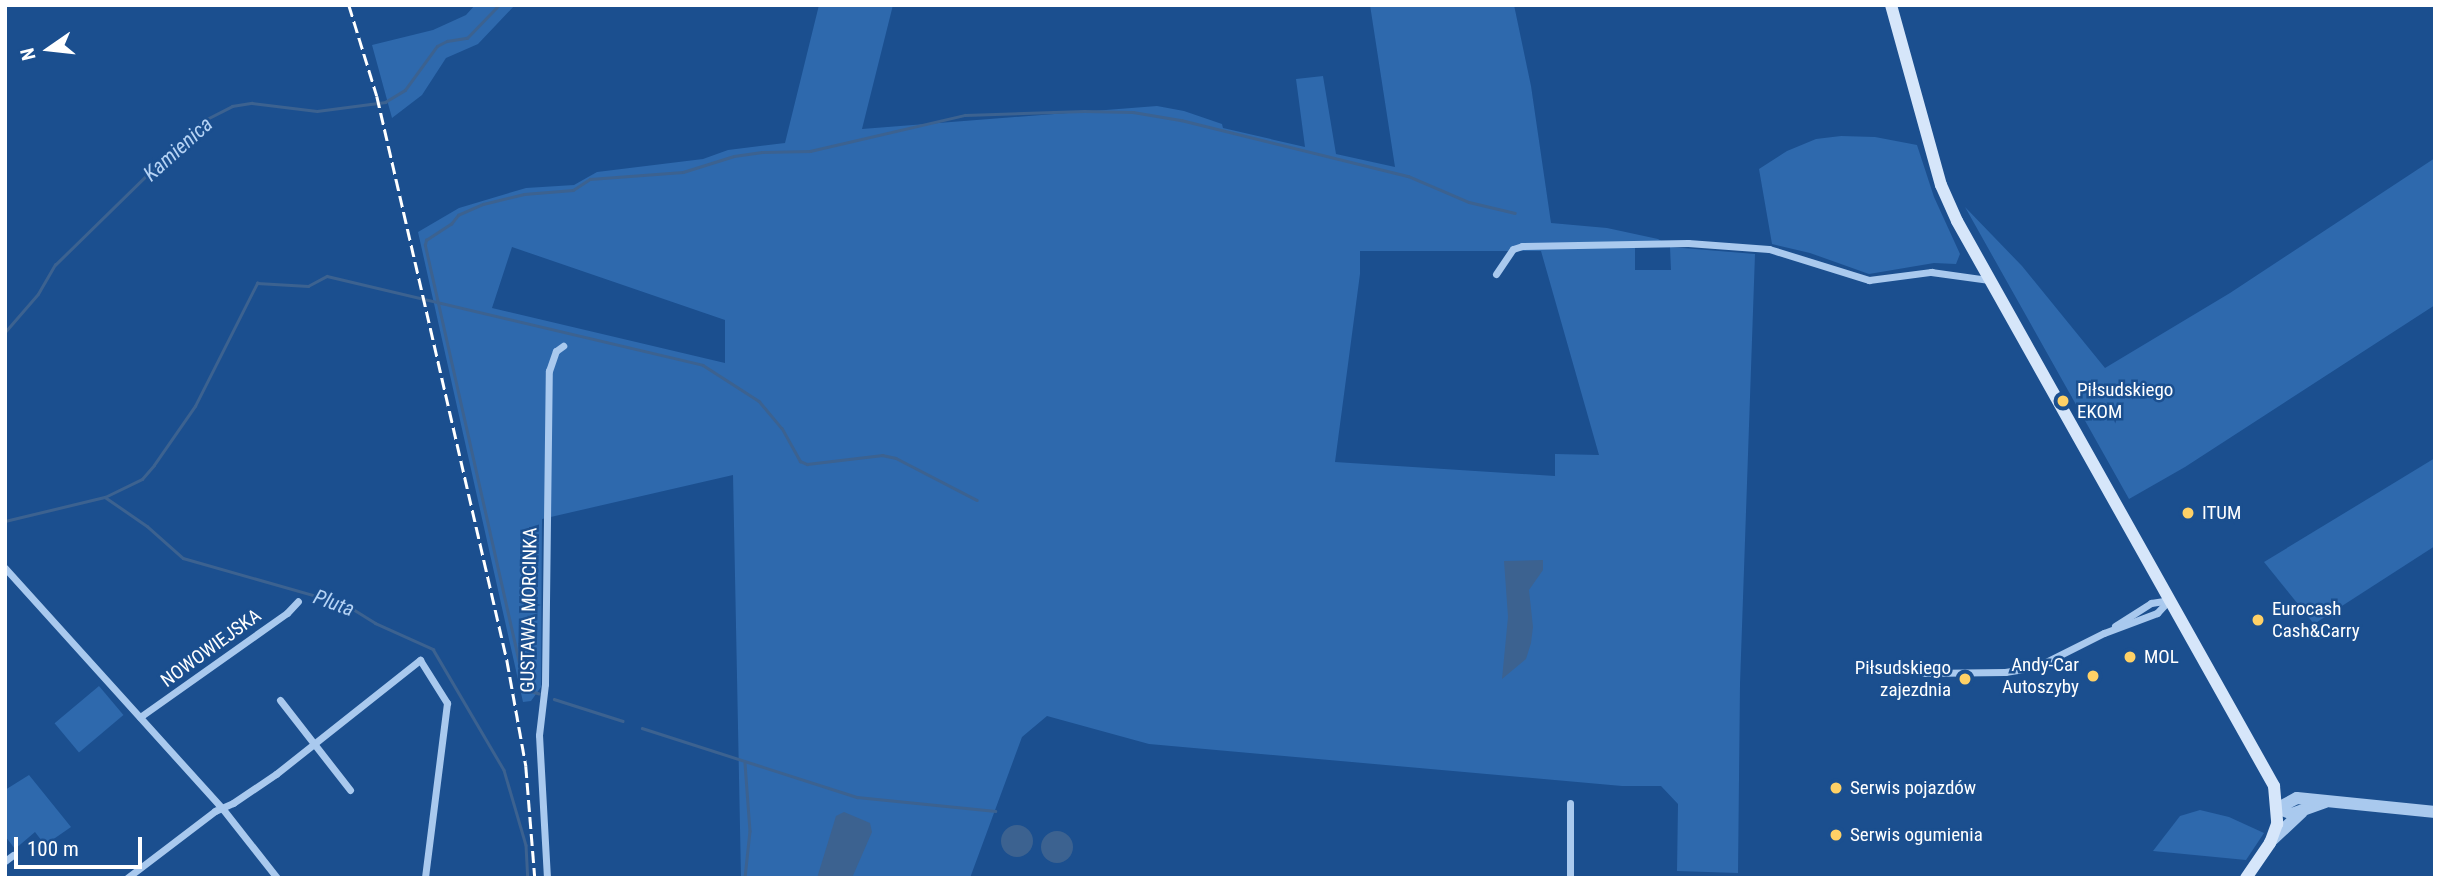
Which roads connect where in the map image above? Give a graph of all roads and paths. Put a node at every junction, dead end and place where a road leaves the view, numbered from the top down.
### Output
1 (1891, 5) edge
2 (1496, 274) dead end
3 (1989, 280) junction
4 (563, 346) dead end
5 (5, 568) edge
6 (9, 576) edge
7 (298, 601) dead end
8 (2172, 603) junction
9 (1924, 673) dead end
10 (280, 700) dead end
11 (140, 717) junction
12 (314, 744) junction
13 (2274, 786) junction
14 (350, 790) dead end
15 (2297, 798) junction
16 (2325, 802) junction
17 (1570, 803) dead end
18 (222, 808) junction
19 (2278, 808) junction
20 (2302, 812) junction
21 (2435, 812) edge
22 (2270, 843) junction
23 (13, 855) dead end
24 (5, 861) edge
25 (127, 878) edge
26 (277, 878) edge
27 (425, 878) edge
28 (547, 878) edge
29 (1570, 878) edge
30 (2246, 878) edge

1 - 3 main road
2 - 3 street
3 - 8 main road
4 - 28 street, GUSTAWA MORCINKA
5 - 6 street
6 - 11 street
7 - 11 street, NOWOWIEJSKA
8 - 9 street
8 - 13 main road
10 - 12 street
11 - 18 street
12 - 14 street
12 - 18 street
12 - 27 street
13 - 15 street
13 - 19 main road
15 - 16 street
15 - 19 street
16 - 20 street
16 - 21 street
17 - 29 street
18 - 25 street
18 - 26 street
19 - 20 street
19 - 22 main road
20 - 22 street
22 - 30 main road
23 - 24 street

